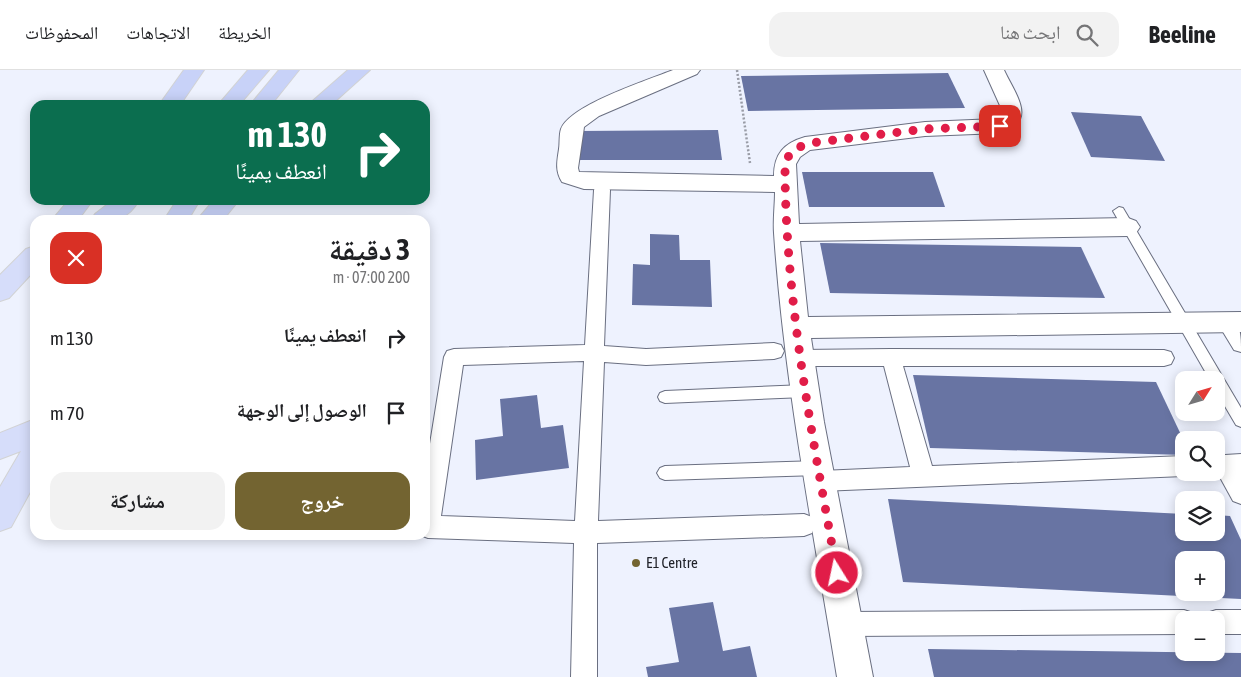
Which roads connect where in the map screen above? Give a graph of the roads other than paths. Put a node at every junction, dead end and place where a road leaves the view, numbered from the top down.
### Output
1 (194, 70) edge
2 (259, 70) edge
3 (289, 70) edge
4 (360, 70) edge
5 (690, 70) edge
6 (994, 70) edge
7 (174, 100) edge
8 (232, 100) edge
9 (264, 100) edge
10 (324, 100) edge
11 (785, 184) junction
12 (602, 190) dead end
13 (78, 205) edge
14 (122, 205) edge
15 (223, 205) edge
16 (68, 215) edge
17 (108, 215) edge
18 (214, 215) edge
19 (1124, 219) joint
20 (786, 233) junction
21 (30, 260) edge
22 (0, 291) edge
23 (1184, 322) junction
24 (1234, 322) edge
25 (797, 328) junction
26 (1241, 344) edge
27 (594, 353) junction
28 (787, 354) junction
29 (891, 358) junction
30 (1164, 358) dead end
31 (805, 391) junction
32 (665, 397) dead end
33 (1241, 421) edge
34 (30, 434) edge
35 (0, 446) edge
36 (30, 464) edge
37 (1227, 465) edge
38 (1175, 466) edge
39 (666, 473) dead end
40 (820, 474) junction
41 (924, 477) junction
42 (1241, 494) edge
43 (430, 514) edge
44 (0, 516) edge
45 (804, 525) dead end
46 (430, 527) edge
47 (586, 532) junction
48 (1175, 622) edge
49 (1225, 622) edge
50 (1241, 622) edge
51 (846, 624) junction
52 (584, 677) edge
53 (855, 677) edge

1 - 7 highway
2 - 8 highway
3 - 9 highway
4 - 10 highway
5 - 11 street
6 - 11 street
11 - 20 street
12 - 27 street
13 - 16 highway
14 - 17 highway
15 - 18 highway
19 - 20 street
19 - 23 lane
20 - 25 street
21 - 22 main road
23 - 24 street
23 - 25 street
23 - 33 lane
24 - 26 street
25 - 28 street
27 - 28 street
27 - 43 street
27 - 47 street
28 - 29 street
28 - 31 street
29 - 30 street
29 - 41 street
31 - 32 lane
31 - 40 street
34 - 35 main road
36 - 44 main road
37 - 42 street
38 - 41 street
39 - 40 lane
40 - 41 street
40 - 51 street
45 - 47 street
46 - 47 street
47 - 52 street
48 - 51 street
49 - 50 street
51 - 53 street

